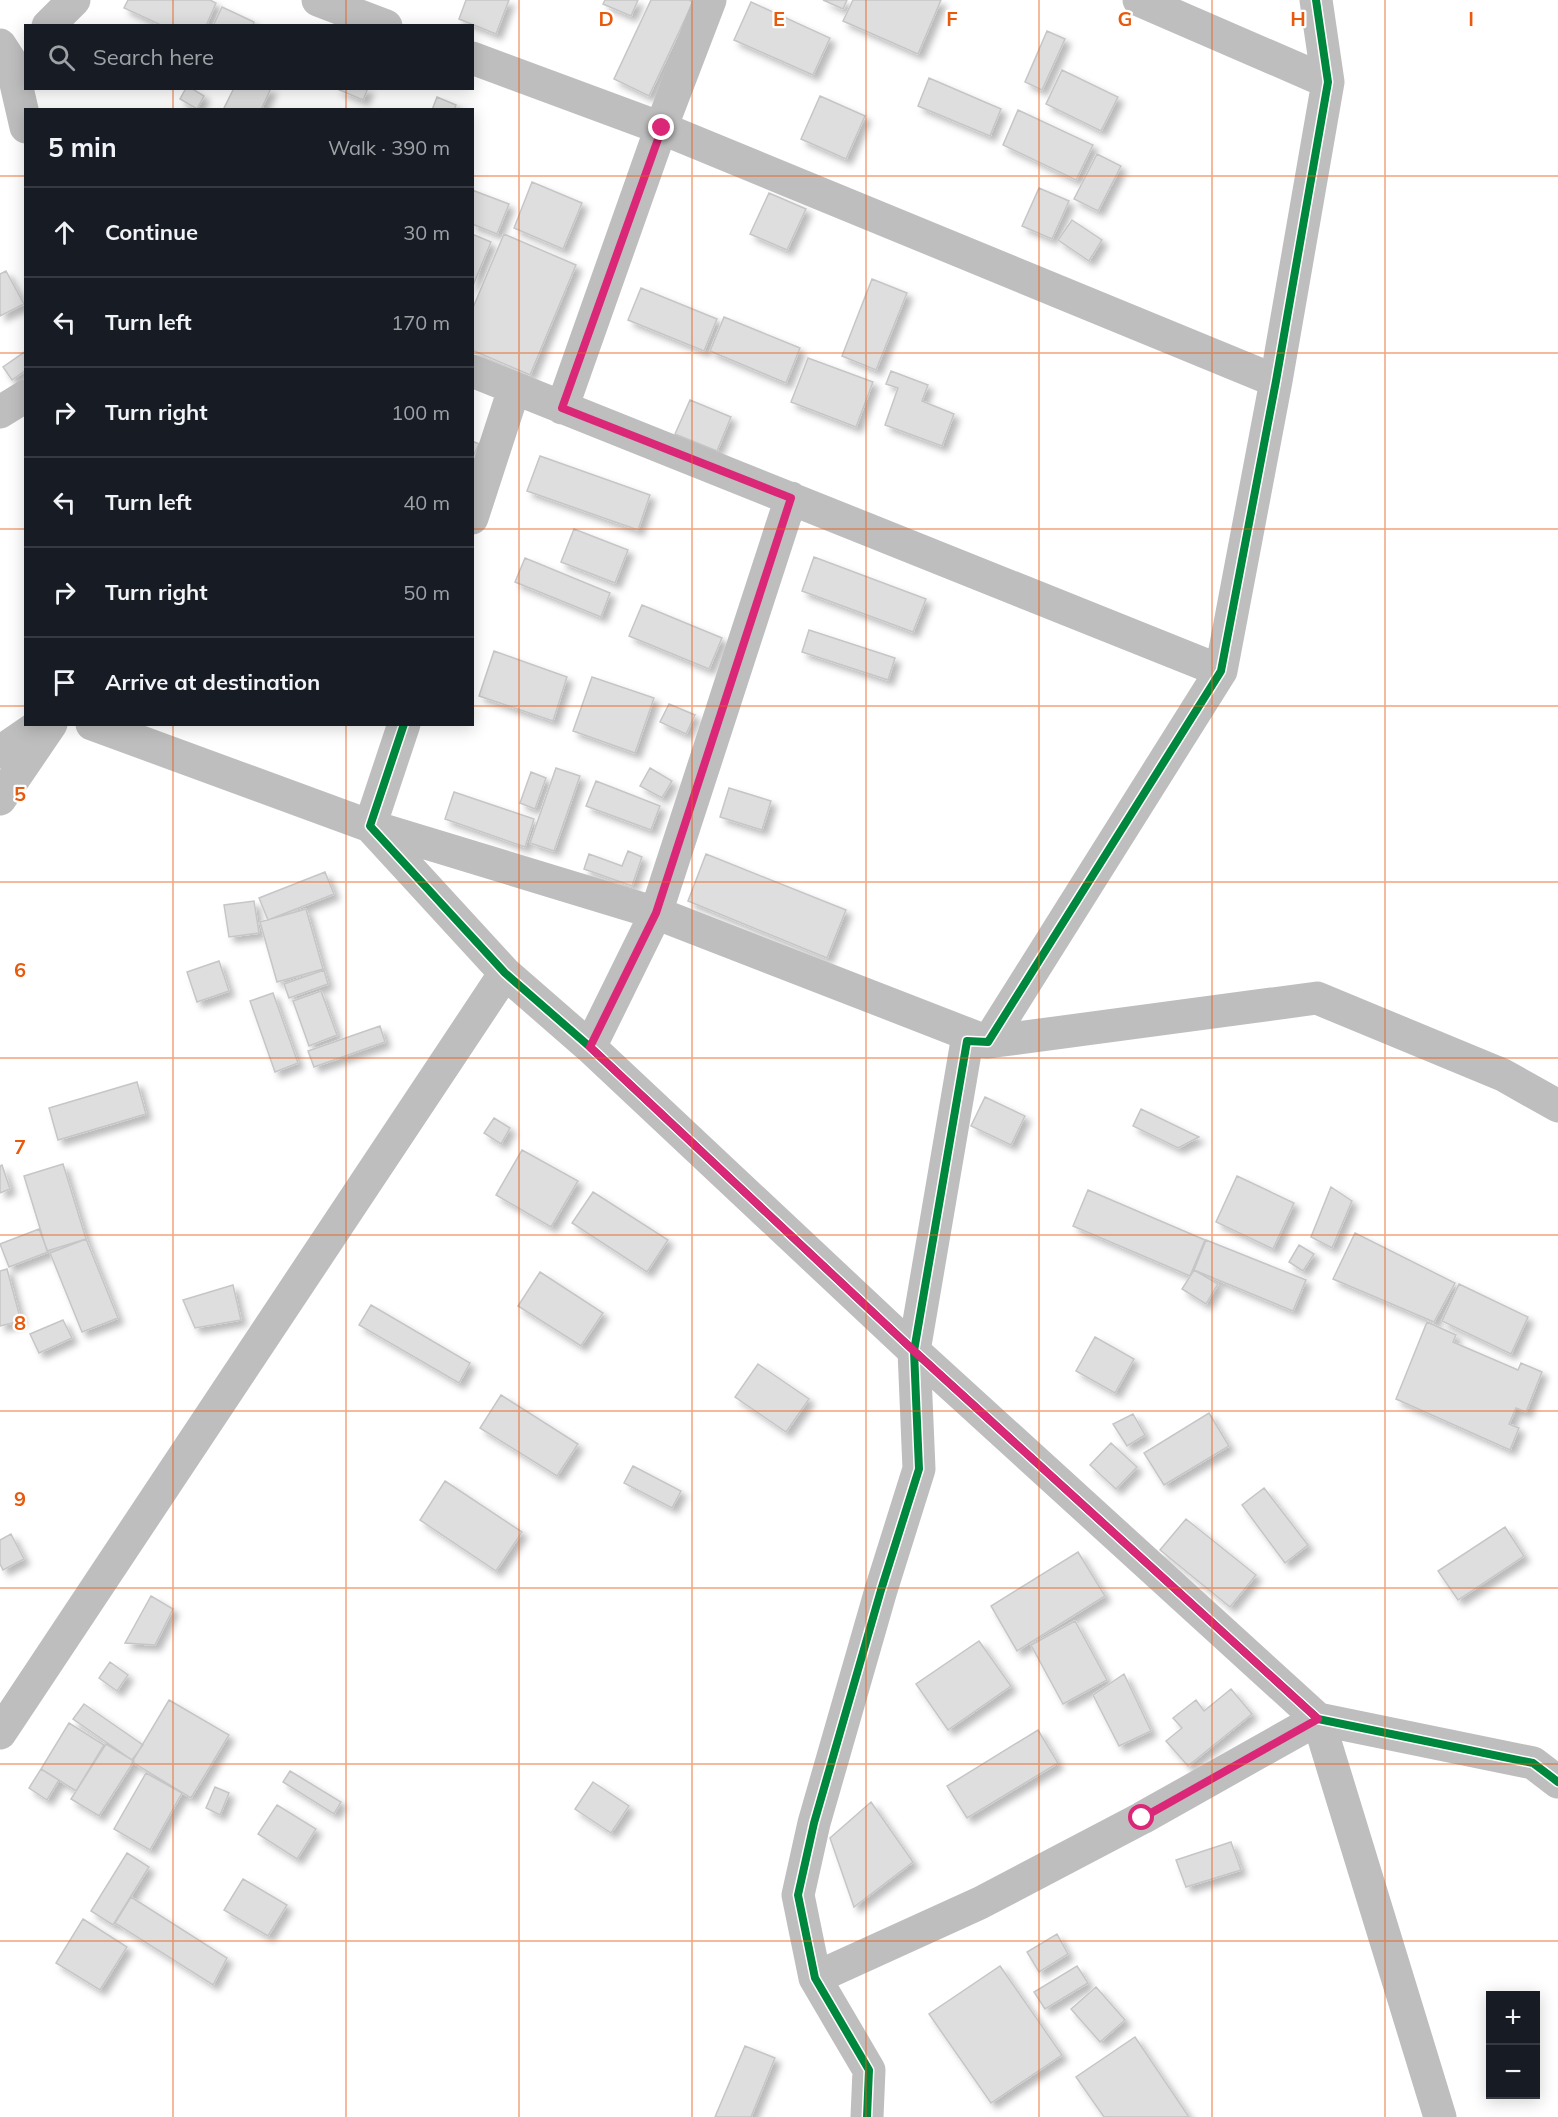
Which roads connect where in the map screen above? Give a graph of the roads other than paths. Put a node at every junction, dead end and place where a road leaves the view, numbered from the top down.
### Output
1 (74, 0) edge
2 (318, 0) edge
3 (710, 0) edge
4 (1139, 0) edge
5 (1316, 0) edge
6 (50, 24) edge
7 (381, 24) edge
8 (9, 56) edge
9 (474, 59) edge
10 (1328, 82) junction
11 (24, 118) edge
12 (662, 128) junction
13 (474, 372) edge
14 (1276, 381) junction
15 (514, 389) junction
16 (24, 397) edge
17 (562, 408) junction
18 (0, 412) edge
19 (791, 498) junction
20 (474, 512) edge
21 (1221, 671) junction
22 (38, 726) edge
23 (50, 726) edge
24 (97, 726) edge
25 (403, 726) edge
26 (0, 752) edge
27 (0, 799) edge
28 (370, 826) junction
29 (656, 913) junction
30 (506, 973) junction
31 (988, 1042) junction
32 (590, 1047) junction
33 (1558, 1106) edge
34 (914, 1351) junction
35 (1318, 1719) junction
36 (0, 1732) edge
37 (1558, 1782) edge
38 (815, 1978) junction
39 (867, 2117) edge
40 (1440, 2117) edge

1 - 6 street
2 - 7 street
3 - 12 street
4 - 10 street
5 - 10 street
8 - 11 street
9 - 12 street
10 - 14 street
12 - 14 street
12 - 17 street
13 - 15 street
14 - 21 street
15 - 17 street
15 - 20 street
16 - 18 street
17 - 19 street
19 - 21 street
19 - 29 street
21 - 31 street
22 - 26 street
23 - 27 street
24 - 28 street
25 - 28 street
28 - 29 street
28 - 30 street
29 - 31 street
29 - 32 street
30 - 32 street
30 - 36 street
31 - 33 street
31 - 34 street
32 - 34 street
34 - 35 street
34 - 38 street
35 - 37 street
35 - 38 street
35 - 40 street
38 - 39 street

